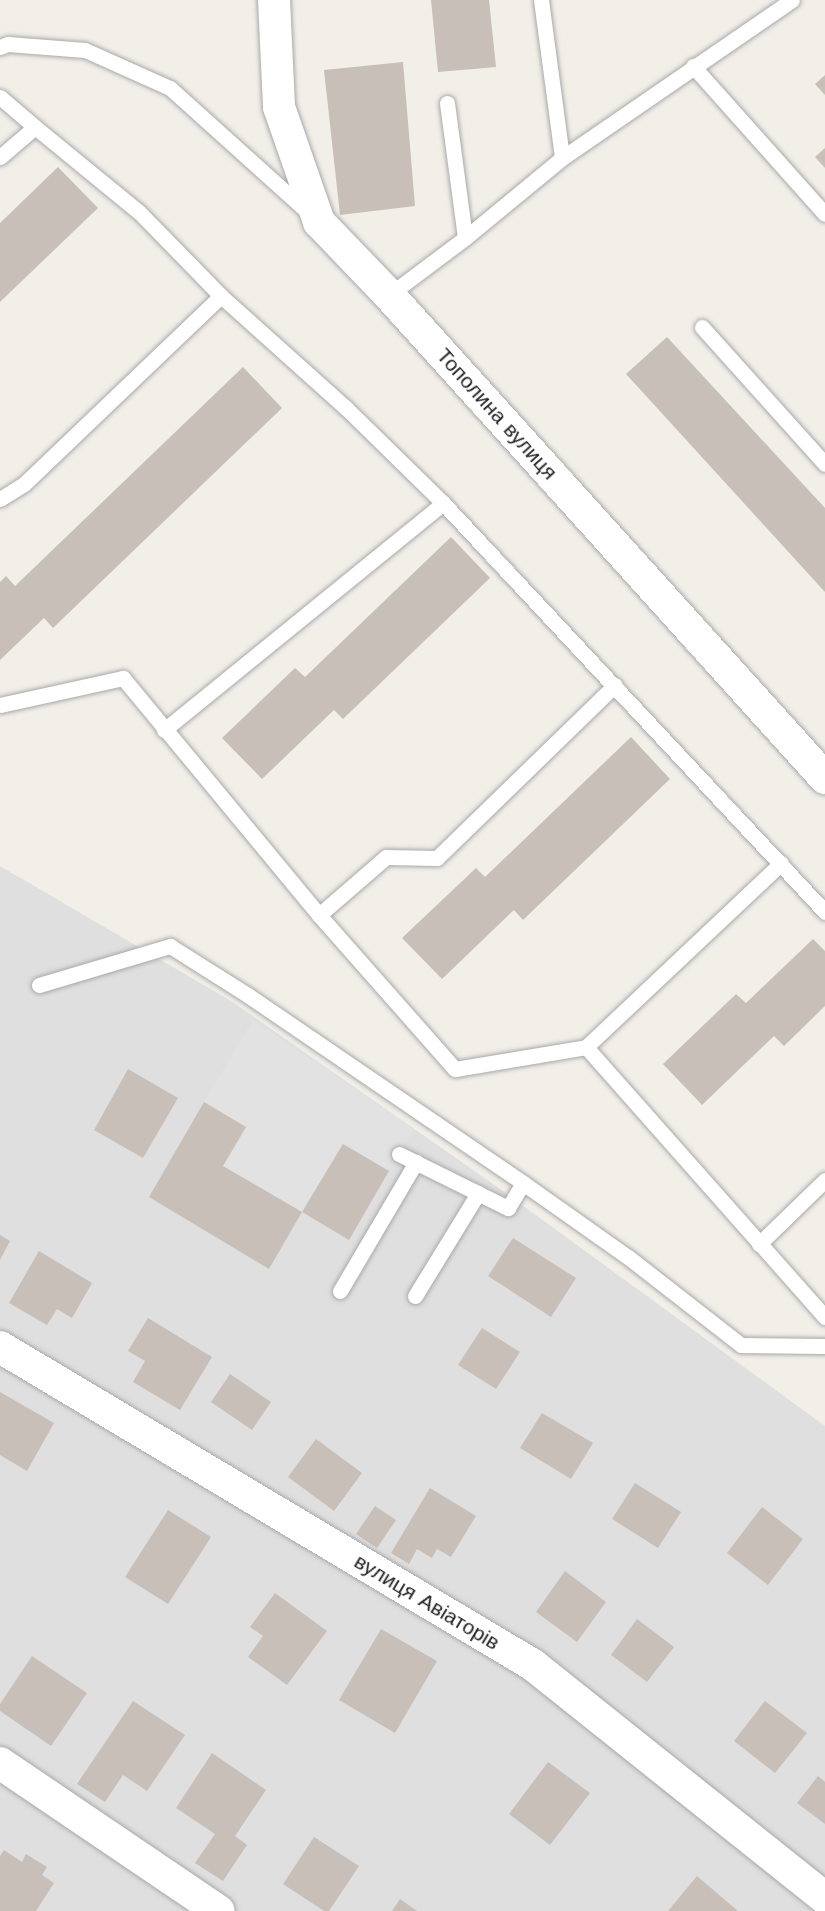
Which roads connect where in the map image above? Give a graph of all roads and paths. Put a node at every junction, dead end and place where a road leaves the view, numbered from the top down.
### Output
1 (274, 0) edge
2 (541, 0) edge
3 (792, 0) edge
4 (0, 47) edge
5 (693, 66) junction
6 (0, 97) edge
7 (447, 103) dead end
8 (35, 127) junction
9 (0, 157) edge
10 (562, 158) junction
11 (825, 214) edge
12 (319, 222) junction
13 (465, 238) junction
14 (389, 295) junction
15 (221, 296) junction
16 (702, 327) dead end
17 (825, 464) edge
18 (0, 499) edge
19 (443, 503) junction
20 (615, 685) junction
21 (0, 705) edge
22 (164, 730) junction
23 (825, 778) edge
24 (781, 863) junction
25 (825, 912) edge
26 (319, 915) junction
27 (39, 986) dead end
28 (586, 1047) junction
29 (399, 1154) dead end
30 (416, 1162) junction
31 (825, 1180) edge
32 (523, 1183) junction
33 (477, 1193) junction
34 (759, 1244) junction
35 (340, 1291) dead end
36 (415, 1296) dead end
37 (825, 1317) edge
38 (825, 1346) edge
39 (0, 1347) edge
40 (0, 1764) edge
41 (825, 1898) edge
42 (219, 1911) edge

1 - 12 street, Тополина вулиця
2 - 10 lane
3 - 5 lane
4 - 12 lane
5 - 10 lane
5 - 11 lane
6 - 8 lane
7 - 13 lane
8 - 9 lane
8 - 15 lane
10 - 13 lane
12 - 14 street, Тополина вулиця
13 - 14 lane
14 - 23 street, Тополина вулиця
15 - 18 lane
15 - 19 lane
16 - 17 lane
19 - 20 lane
19 - 22 lane
20 - 24 lane
20 - 26 lane
21 - 22 lane
22 - 26 lane
24 - 25 lane
24 - 28 lane
26 - 28 lane
27 - 32 lane
28 - 34 lane
29 - 30 lane
30 - 33 lane
30 - 35 lane
31 - 34 lane
32 - 33 lane
32 - 38 lane
33 - 36 lane
34 - 37 lane
39 - 41 street, вулиця Авіаторів
40 - 42 street

